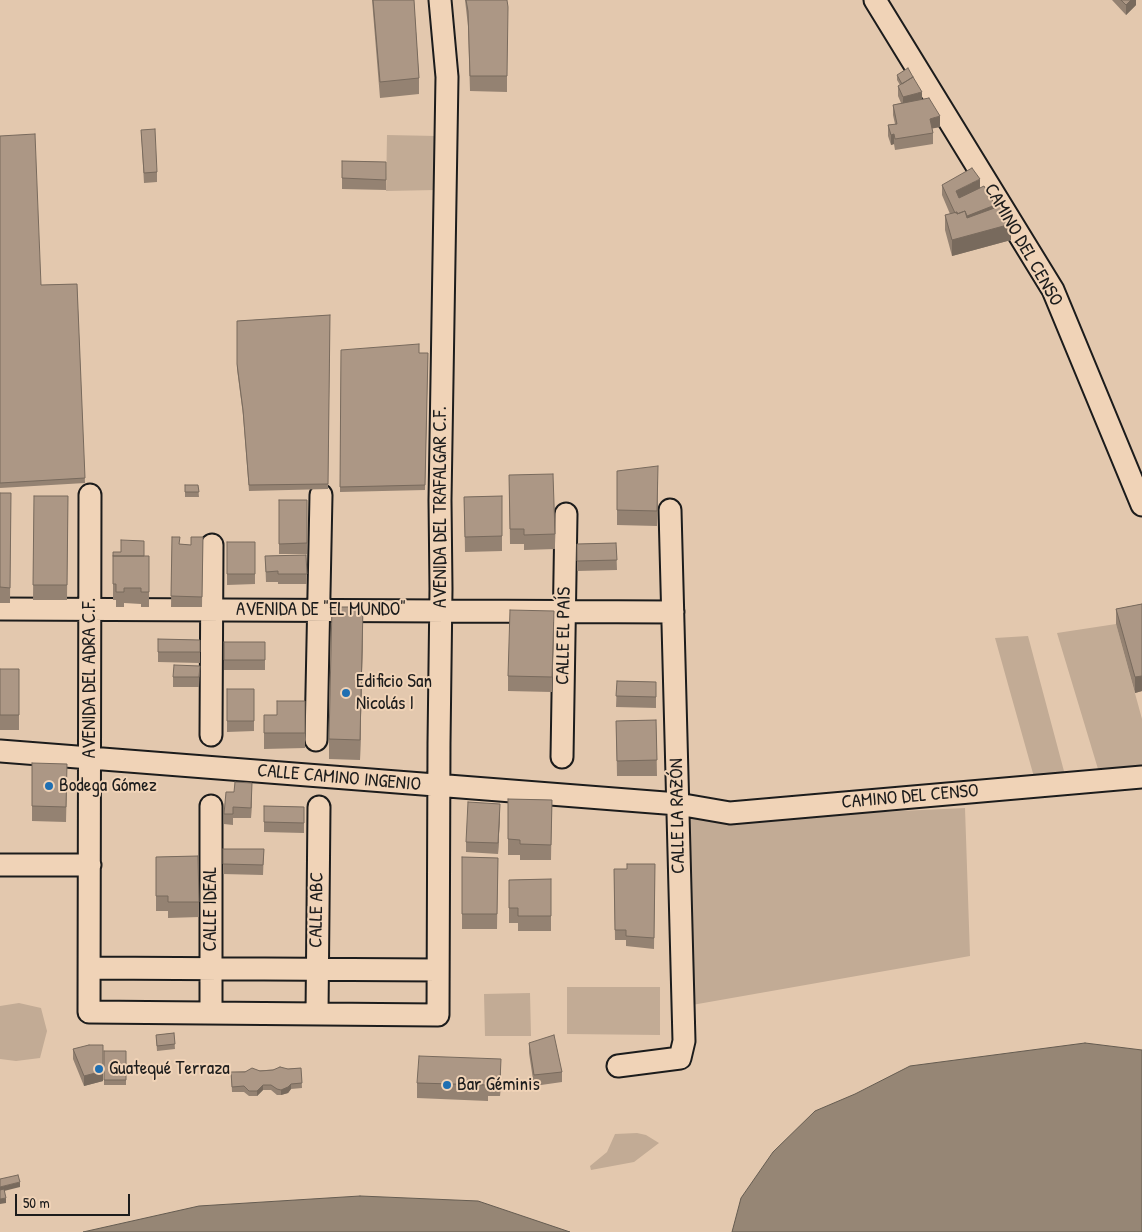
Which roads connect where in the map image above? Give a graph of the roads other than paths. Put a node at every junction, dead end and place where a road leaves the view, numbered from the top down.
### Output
1 (440, 0) edge
2 (876, 0) edge
3 (90, 494) dead end
4 (321, 495) dead end
5 (1142, 505) edge
6 (670, 510) dead end
7 (566, 514) dead end
8 (212, 545) dead end
9 (0, 608) edge
10 (90, 609) junction
11 (213, 610) junction
12 (318, 611) junction
13 (441, 611) junction
14 (564, 612) junction
15 (673, 612) junction
16 (211, 735) dead end
17 (316, 740) dead end
18 (0, 752) edge
19 (562, 757) dead end
20 (90, 758) junction
21 (1142, 777) edge
22 (438, 786) junction
23 (678, 804) junction
24 (211, 806) dead end
25 (319, 806) dead end
26 (0, 865) edge
27 (90, 865) junction
28 (90, 968) junction
29 (211, 968) junction
30 (316, 969) junction
31 (438, 970) junction
32 (211, 1013) junction
33 (317, 1014) junction
34 (618, 1066) dead end

1 - 13 street, AVENIDA DEL TRAFALGAR C.F.
2 - 5 street, CAMINO DEL CENSO
3 - 10 street, AVENIDA DEL ADRA C.F.
4 - 12 street
6 - 15 street, CALLE LA RAZÓN
7 - 14 street, CALLE EL PAÍS
8 - 11 street
9 - 10 street, AVENIDA DE "EL MUNDO"
10 - 11 street, AVENIDA DE "EL MUNDO"
10 - 20 street, AVENIDA DEL ADRA C.F.
11 - 12 street, AVENIDA DE "EL MUNDO"
11 - 16 street
12 - 13 street, AVENIDA DE "EL MUNDO"
12 - 17 street
13 - 14 street, AVENIDA DE "EL MUNDO"
13 - 22 street, AVENIDA DEL TRAFALGAR C.F.
14 - 15 street, AVENIDA DE "EL MUNDO"
14 - 19 street, CALLE EL PAÍS
15 - 23 street, CALLE LA RAZÓN
18 - 20 street, CALLE CAMINO INGENIO
20 - 22 street, CALLE CAMINO INGENIO
20 - 27 street, AVENIDA DEL ADRA C.F.
21 - 23 street, CAMINO DEL CENSO
22 - 23 street, CALLE CAMINO INGENIO
22 - 31 street, AVENIDA DEL TRAFALGAR C.F.
23 - 34 street, CALLE LA RAZÓN
24 - 29 street, CALLE IDEAL
25 - 30 street, CALLE ABC
26 - 27 street
27 - 28 street, AVENIDA DEL ADRA C.F.
28 - 29 street
28 - 32 street, AVENIDA DEL ADRA C.F.
29 - 30 street
29 - 32 street, CALLE IDEAL
30 - 31 street
30 - 33 street, CALLE ABC
31 - 33 street, AVENIDA DEL TRAFALGAR C.F.
32 - 33 street

